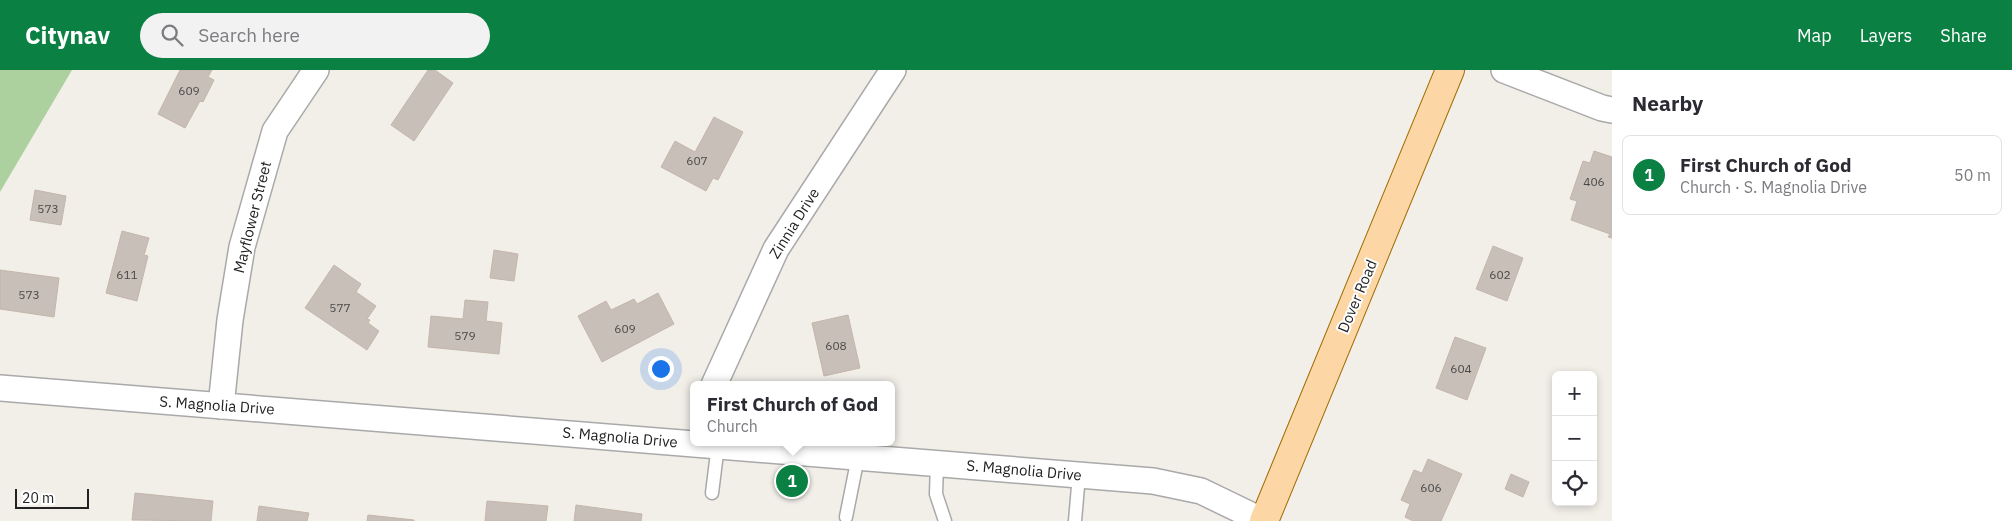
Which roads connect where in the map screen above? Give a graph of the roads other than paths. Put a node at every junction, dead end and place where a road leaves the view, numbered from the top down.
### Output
1 (316, 70) edge
2 (893, 70) edge
3 (1450, 70) edge
4 (1504, 70) edge
5 (1612, 110) edge
6 (716, 381) edge
7 (0, 388) edge
8 (221, 406) junction
9 (690, 436) edge
10 (718, 446) joint
11 (858, 457) junction
12 (937, 463) junction
13 (1078, 475) junction
14 (712, 493) dead end
15 (846, 517) dead end
16 (945, 521) edge
17 (1074, 521) edge
18 (1263, 521) edge

1 - 8 street, Mayflower Street
2 - 6 street, Zinnia Drive
3 - 18 main road, Dover Road
4 - 5 street
7 - 8 street, S. Magnolia Drive
8 - 9 street, S. Magnolia Drive
10 - 11 street, S. Magnolia Drive
10 - 14 lane
11 - 12 street, S. Magnolia Drive
11 - 15 lane
12 - 13 street, S. Magnolia Drive
12 - 16 lane
13 - 17 lane
13 - 18 street, S. Magnolia Drive

